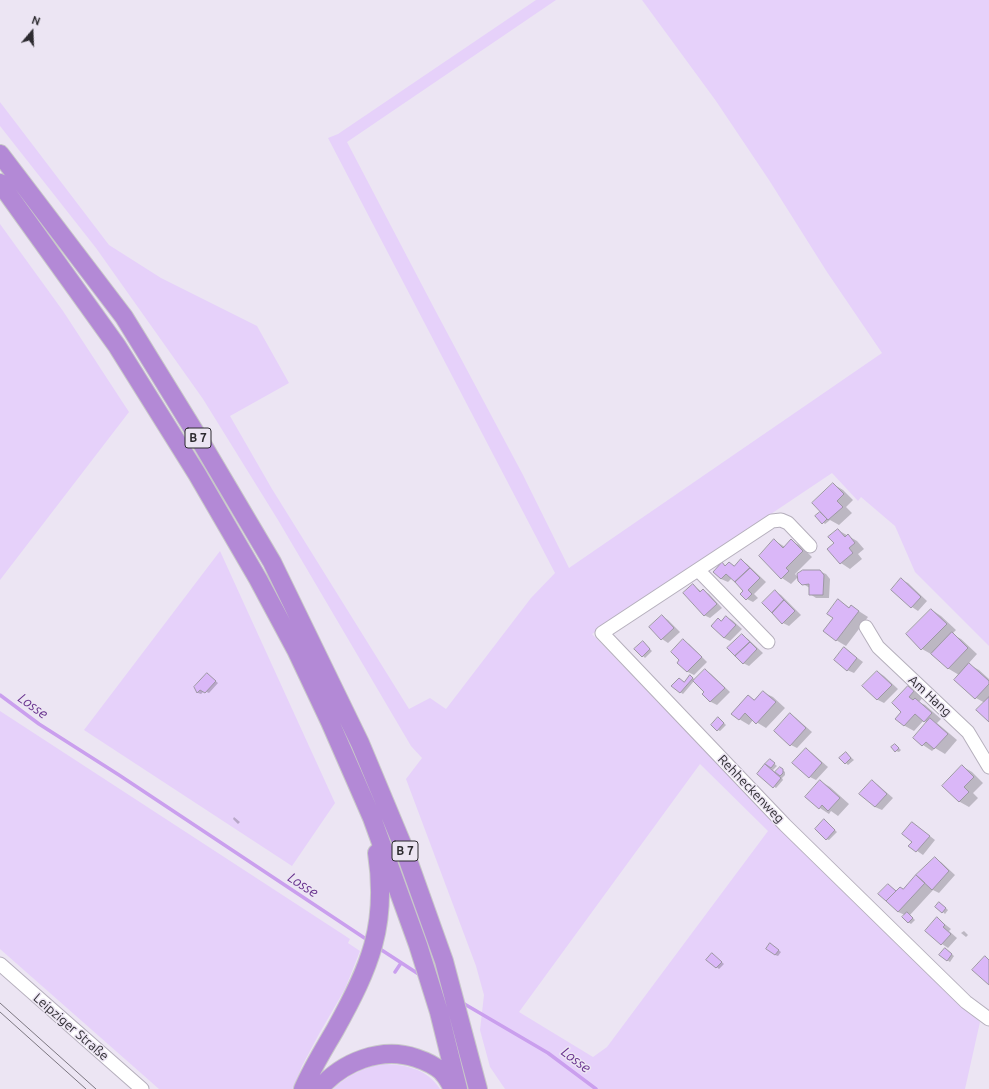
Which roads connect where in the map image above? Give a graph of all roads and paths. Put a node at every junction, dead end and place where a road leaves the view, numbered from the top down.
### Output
1 (0, 154) edge
2 (0, 184) edge
3 (810, 546) dead end
4 (698, 570) junction
5 (866, 627) dead end
6 (768, 642) dead end
7 (989, 767) edge
8 (372, 818) junction
9 (0, 964) edge
10 (989, 1019) edge
11 (463, 1029) junction
12 (142, 1089) edge
13 (303, 1089) edge
14 (319, 1089) edge
15 (453, 1089) edge
16 (458, 1089) edge
17 (478, 1089) edge
18 (488, 1089) edge

1 - 11 highway, B 7
2 - 8 highway, B 7
3 - 4 street, Rehheckenweg
4 - 6 street
4 - 10 street, Rehheckenweg
5 - 7 street, Am Hang
8 - 13 highway
8 - 16 highway, B 7
9 - 12 street, Leipziger Straße
11 - 17 highway, B 7
11 - 18 highway
14 - 15 highway

